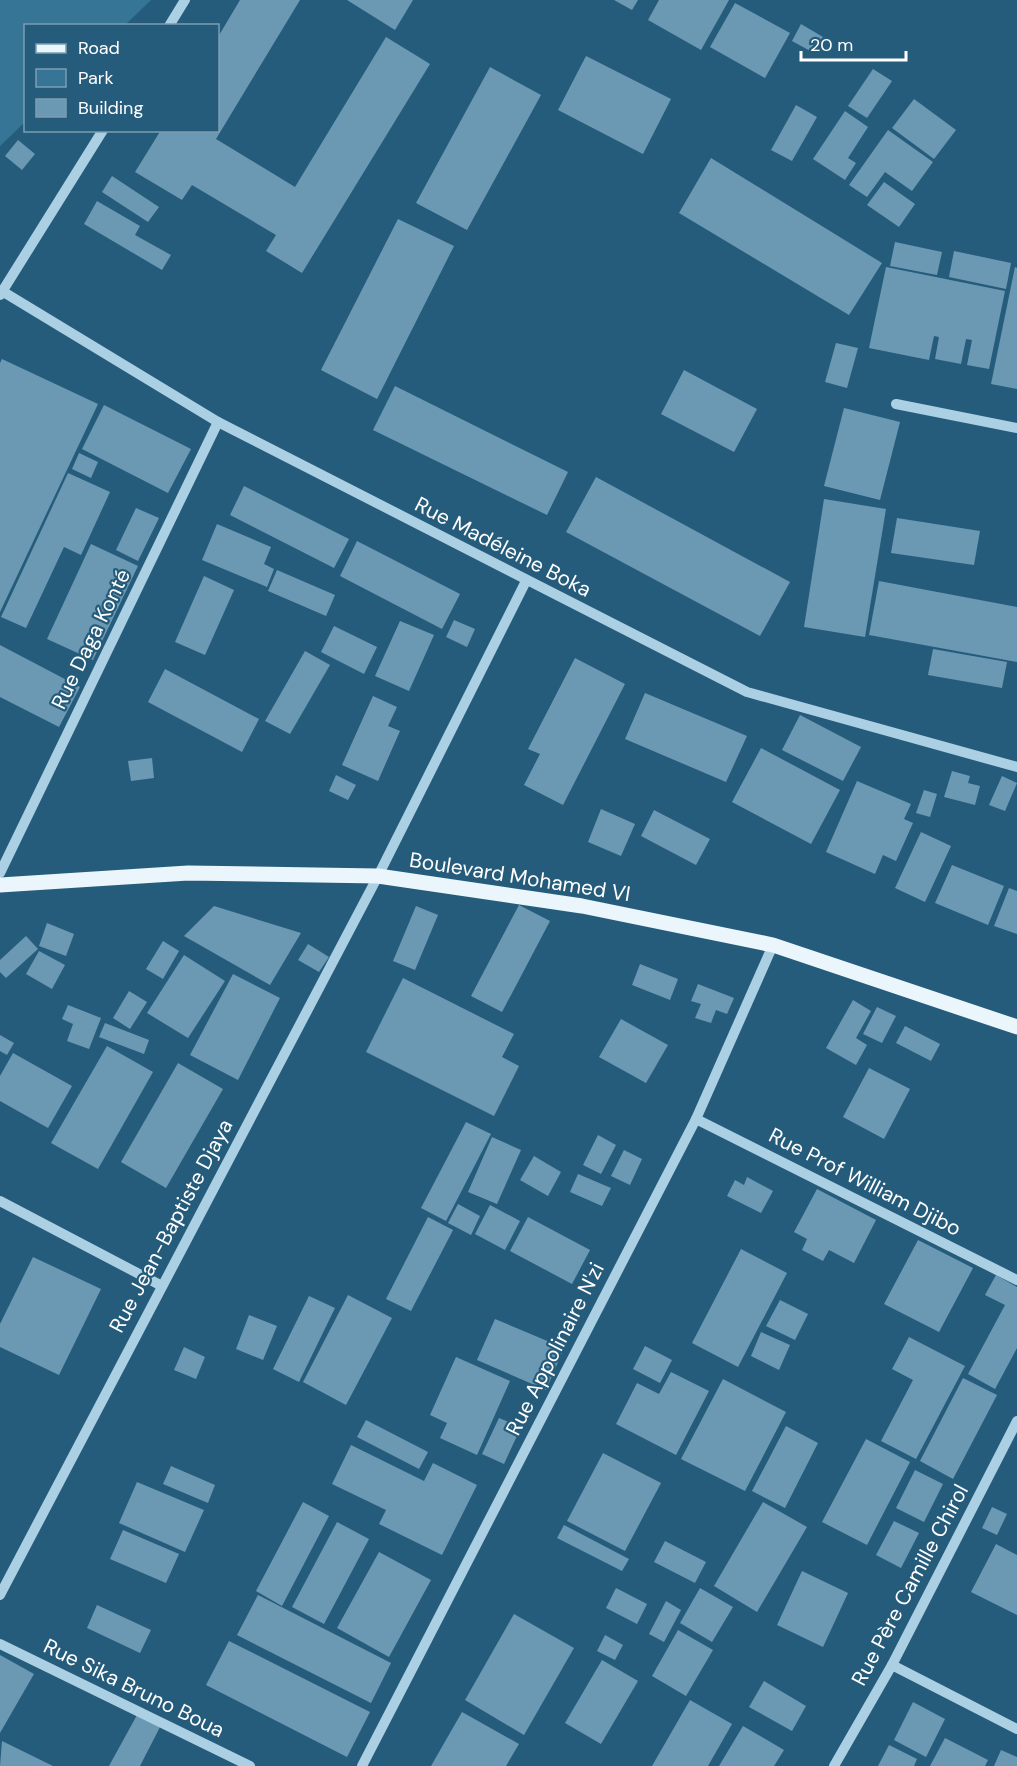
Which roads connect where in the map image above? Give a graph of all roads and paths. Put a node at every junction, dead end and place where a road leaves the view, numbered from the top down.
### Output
1 (185, 0) edge
2 (170, 24) edge
3 (102, 132) edge
4 (1, 293) edge
5 (896, 404) dead end
6 (218, 422) junction
7 (1017, 429) edge
8 (526, 581) junction
9 (1017, 767) edge
10 (0, 873) edge
11 (378, 876) junction
12 (0, 885) edge
13 (773, 945) junction
14 (1017, 1027) edge
15 (696, 1119) junction
16 (0, 1201) edge
17 (1017, 1280) edge
18 (162, 1286) junction
19 (1017, 1421) edge
20 (0, 1595) edge
21 (0, 1644) edge
22 (892, 1665) junction
23 (1017, 1729) edge
24 (250, 1766) edge
25 (362, 1766) edge
26 (834, 1766) edge

1 - 2 street
3 - 4 street
4 - 6 street, Rue Madéleine Boka
5 - 7 street
6 - 8 street, Rue Madéleine Boka
6 - 10 street, Rue Daga Konté
8 - 9 street, Rue Madéleine Boka
8 - 11 street, Rue Jean-Baptiste Djaya
11 - 12 main road, Boulevard Mohamed VI
11 - 13 main road, Boulevard Mohamed VI
11 - 18 street, Rue Jean-Baptiste Djaya
13 - 14 main road, Boulevard Mohamed VI
13 - 15 street, Rue Appolinaire N'zi
15 - 17 street, Rue Prof William Djibo
15 - 25 street, Rue Appolinaire N'zi
16 - 18 street
18 - 20 street, Rue Jean-Baptiste Djaya
19 - 22 street, Rue Père Camille Chirol
21 - 24 street, Rue Sika Bruno Boua
22 - 23 street
22 - 26 street, Rue Père Camille Chirol

